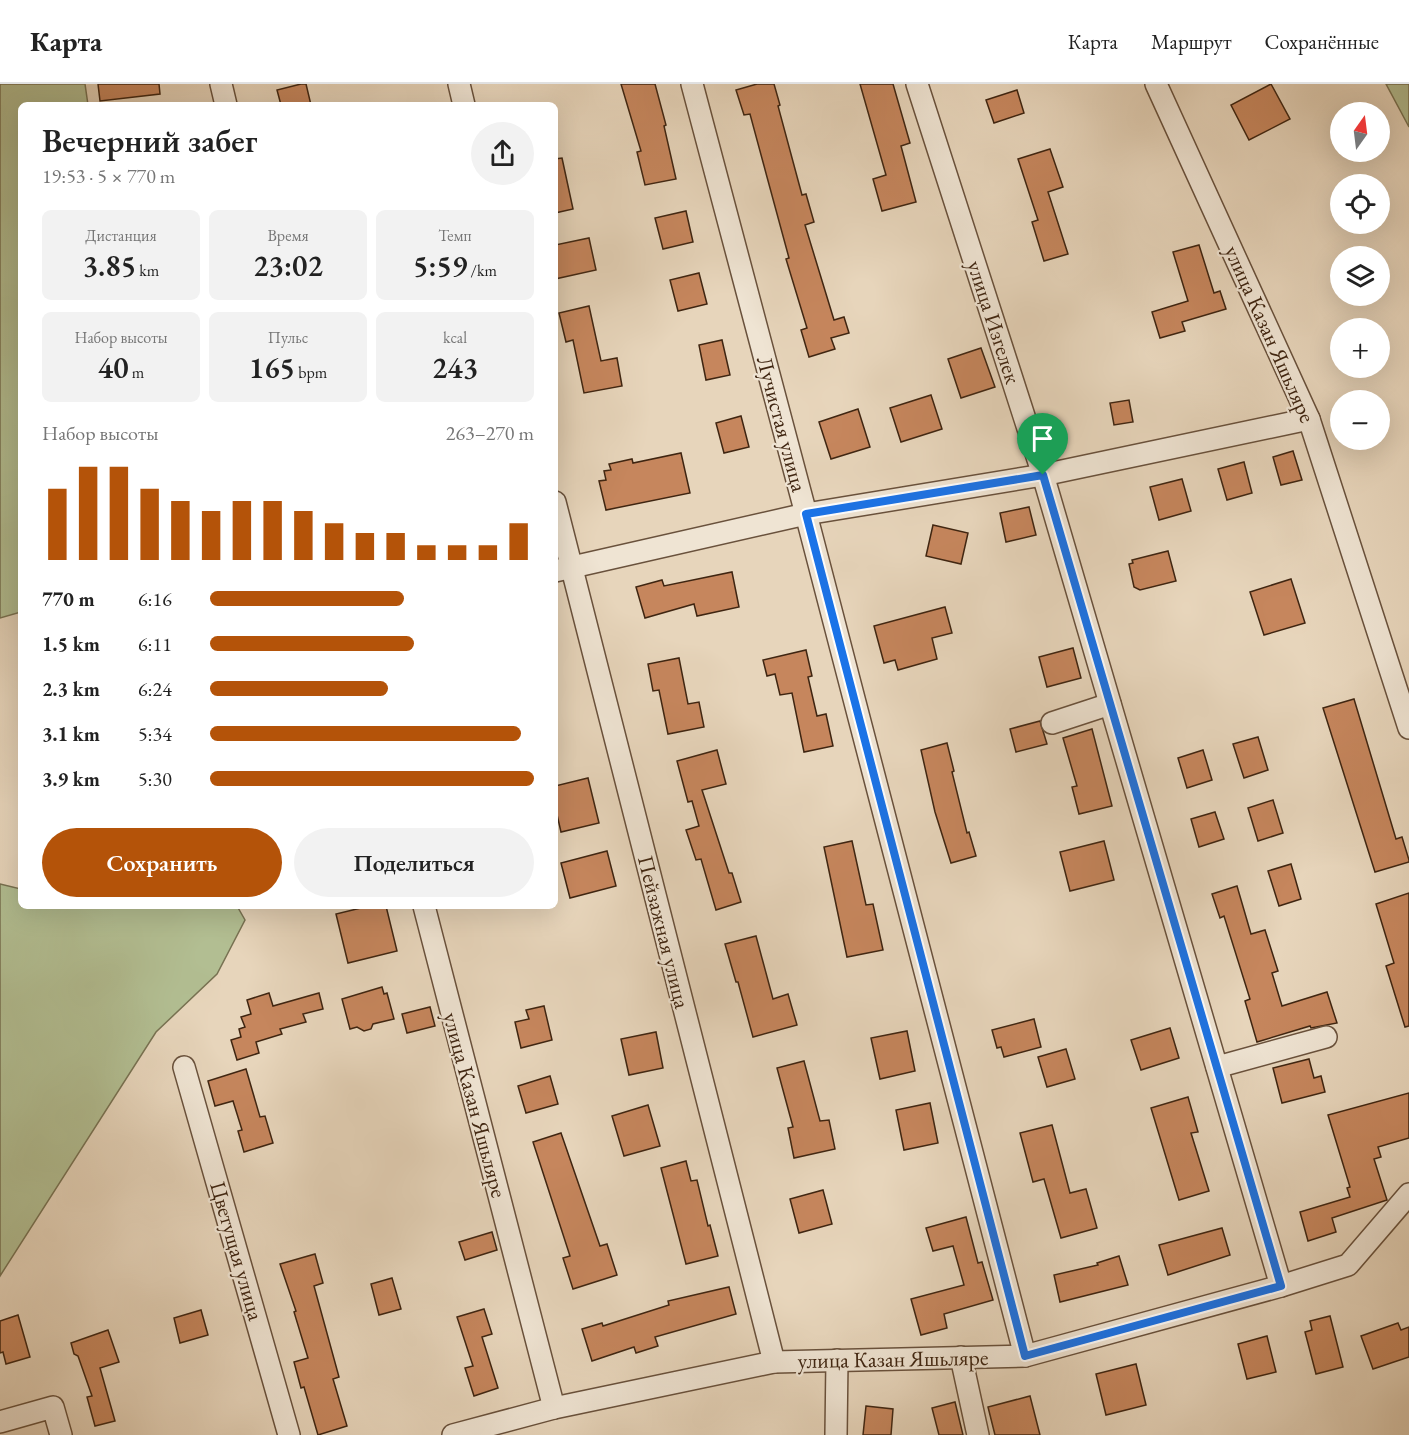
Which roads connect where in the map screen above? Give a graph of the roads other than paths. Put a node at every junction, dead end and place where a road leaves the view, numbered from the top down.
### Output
1 (221, 84) edge
2 (459, 84) edge
3 (692, 84) edge
4 (917, 84) edge
5 (1156, 84) edge
6 (225, 102) edge
7 (463, 102) edge
8 (1309, 419) junction
9 (1043, 475) junction
10 (806, 514) junction
11 (558, 528) edge
12 (563, 570) edge
13 (1110, 704) junction
14 (1052, 723) dead end
15 (1409, 728) edge
16 (425, 909) edge
17 (1326, 1037) dead end
18 (184, 1066) dead end
19 (1217, 1067) junction
20 (1409, 1194) edge
21 (1281, 1286) junction
22 (1025, 1356) junction
23 (961, 1358) junction
24 (837, 1360) junction
25 (774, 1362) junction
26 (554, 1408) junction
27 (0, 1422) edge
28 (61, 1435) edge
29 (289, 1435) edge
30 (453, 1435) edge
31 (836, 1435) edge
32 (978, 1435) edge

1 - 6 street
2 - 7 street
3 - 10 street, Лучистая улица
4 - 9 street, улица Изгелек
5 - 8 street, улица Казан Яшьляре
8 - 9 street
8 - 15 street, улица Казан Яшьляре
9 - 10 street
9 - 13 street, улица Изгелек
10 - 12 street
10 - 22 street, Лучистая улица
11 - 12 street, Пейзажная улица
12 - 25 street, Пейзажная улица
13 - 14 street
13 - 19 street, улица Изгелек
16 - 26 street, улица Казан Яшьляре
17 - 19 street
18 - 29 street, Цветущая улица
19 - 21 street, улица Изгелек
20 - 21 street, улица Казан Яшьляре
21 - 22 street, улица Казан Яшьляре
22 - 23 street, улица Казан Яшьляре
23 - 24 street, улица Казан Яшьляре
23 - 32 street
24 - 25 street, улица Казан Яшьляре
24 - 31 street
25 - 26 street, улица Казан Яшьляре
26 - 30 street, улица Казан Яшьляре
27 - 28 street

